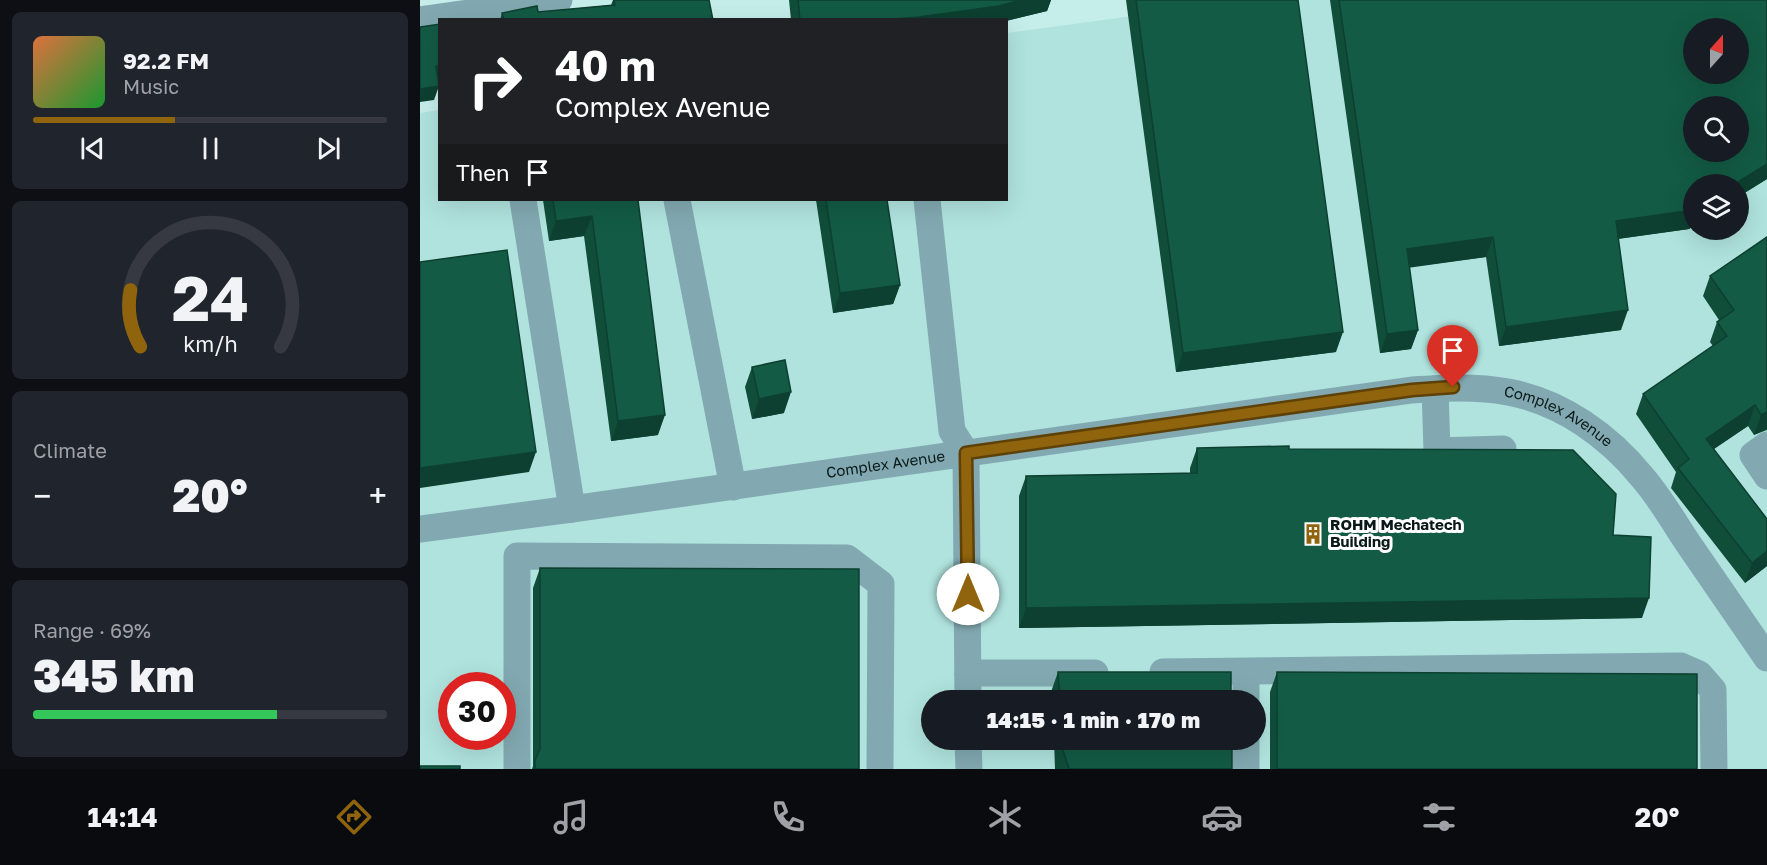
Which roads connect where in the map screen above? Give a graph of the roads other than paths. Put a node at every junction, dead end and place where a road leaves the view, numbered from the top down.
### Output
1 (559, 0) edge
2 (420, 20) edge
3 (522, 201) edge
4 (677, 201) edge
5 (927, 201) edge
6 (1434, 388) junction
7 (1767, 445) edge
8 (1503, 449) edge
9 (966, 453) junction
10 (1767, 476) edge
11 (733, 487) junction
12 (572, 509) junction
13 (420, 529) edge
14 (1767, 658) edge
15 (1246, 672) junction
16 (968, 673) junction
17 (968, 690) edge
18 (1246, 690) edge
19 (969, 750) edge
20 (1246, 750) edge
21 (517, 769) edge
22 (880, 769) edge
23 (969, 769) edge
24 (1246, 769) edge
25 (1714, 769) edge

1 - 2 street
3 - 12 street
4 - 11 street
5 - 9 street
6 - 8 street
6 - 9 street, Complex Avenue
6 - 14 street, Complex Avenue
7 - 10 street
9 - 11 street, Complex Avenue
9 - 16 street
11 - 12 street, Complex Avenue
12 - 13 street, Complex Avenue
15 - 16 street
15 - 18 street
15 - 25 street
16 - 17 street
19 - 23 street
20 - 24 street
21 - 22 street

